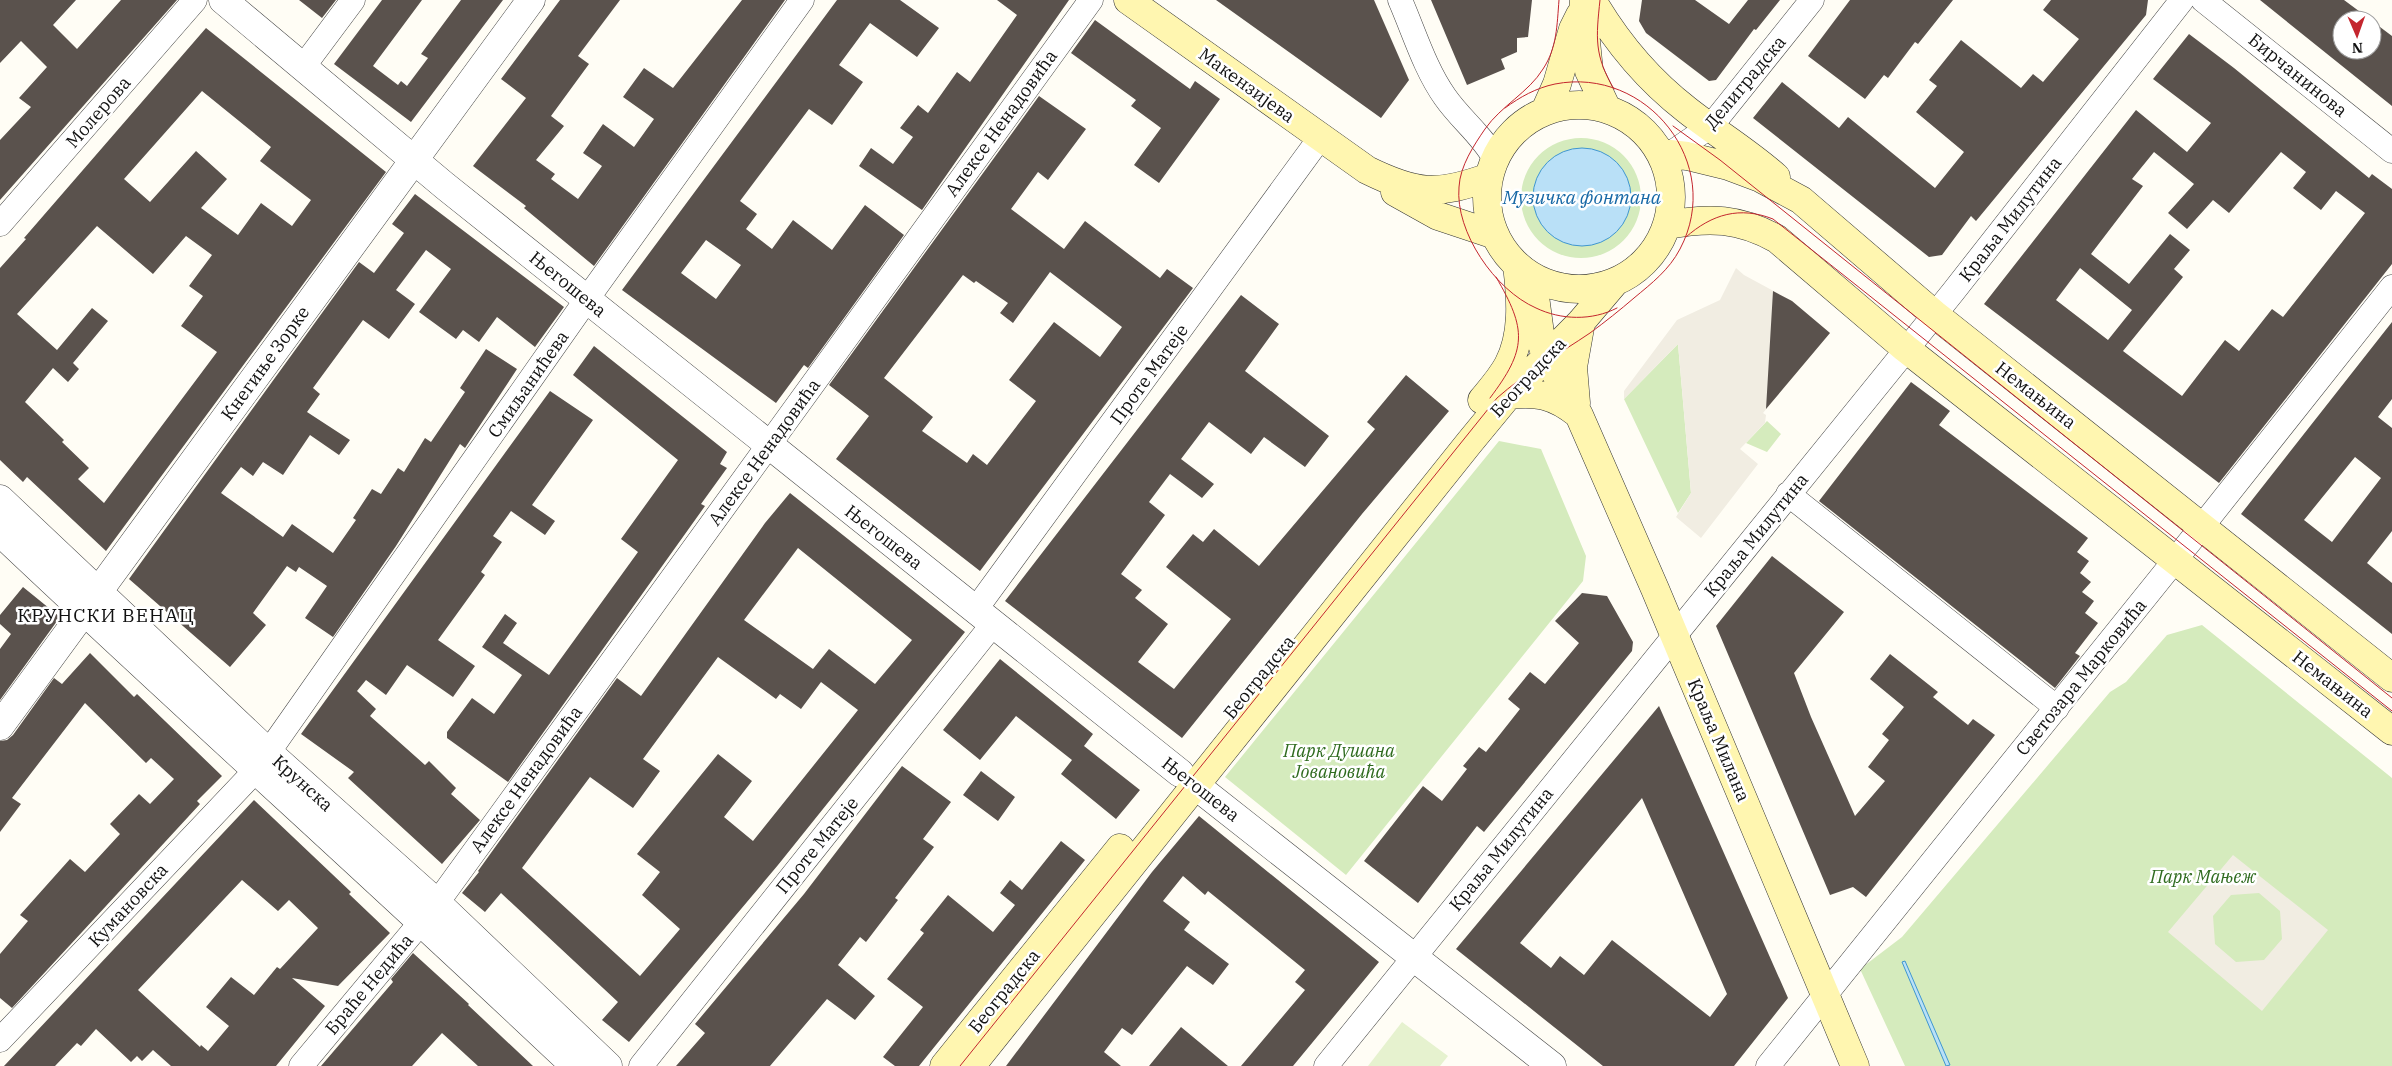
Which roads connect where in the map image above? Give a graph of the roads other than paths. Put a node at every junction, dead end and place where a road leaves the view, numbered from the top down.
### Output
1 (195, 0) edge
2 (223, 0) edge
3 (353, 0) edge
4 (531, 0) edge
5 (802, 0) edge
6 (1091, 0) edge
7 (1128, 0) edge
8 (1400, 0) edge
9 (1812, 0) edge
10 (2182, 0) edge
11 (2204, 0) edge
12 (1586, 4) edge
13 (303, 67) junction
14 (1607, 109) junction
15 (1545, 112) junction
16 (1711, 126) junction
17 (1320, 138) junction
18 (2392, 151) edge
19 (1665, 154) junction
20 (414, 160) junction
21 (1492, 168) junction
22 (1366, 170) junction
23 (1801, 200) junction
24 (0, 224) edge
25 (1667, 225) junction
26 (1495, 235) junction
27 (1525, 271) junction
28 (1616, 282) junction
29 (2392, 287) edge
30 (587, 299) junction
31 (1934, 314) junction
32 (1581, 322) junction
33 (1905, 348) junction
34 (1546, 356) junction
35 (1509, 395) junction
36 (1579, 415) junction
37 (768, 445) junction
38 (1788, 494) junction
39 (0, 499) edge
40 (2202, 527) junction
41 (0, 532) edge
42 (2176, 560) junction
43 (90, 600) junction
44 (985, 616) junction
45 (1676, 636) junction
46 (2392, 678) edge
47 (2057, 708) junction
48 (0, 726) edge
49 (2392, 731) edge
50 (263, 761) junction
51 (1188, 779) junction
52 (429, 912) junction
53 (1413, 956) junction
54 (1825, 995) junction
55 (0, 1040) edge
56 (301, 1066) edge
57 (575, 1066) edge
58 (608, 1066) edge
59 (641, 1066) edge
60 (944, 1066) edge
61 (971, 1066) edge
62 (1326, 1066) edge
63 (1552, 1066) edge
64 (1768, 1066) edge
65 (1855, 1066) edge

1 - 24 street, Молерова
2 - 13 street, Његошева
3 - 13 street
4 - 20 street, Кнегиње Зорке
5 - 30 street, Смиљанићева
6 - 37 street, Алексе Ненадовића
7 - 17 main road, Макензијева
8 - 21 street
9 - 16 street, Делиградска
10 - 31 street, Краља Милутина
11 - 18 street, Бирчанинова
12 - 14 main road
12 - 15 main road
12 - 16 main road
13 - 20 street, Његошева
14 - 15 main road
14 - 19 main road
15 - 21 main road
16 - 19 street, Делиградска
16 - 23 main road
17 - 22 main road, Макензијева
17 - 44 street, Проте Матеје
19 - 23 main road, Немањина
19 - 25 main road
20 - 30 street, Његошева
20 - 43 street, Кнегиње Зорке
21 - 22 main road, Макензијева
21 - 26 main road
22 - 26 main road, Макензијева
23 - 31 main road, Немањина
25 - 28 main road
25 - 33 main road, Немањина
26 - 27 main road
27 - 28 main road
27 - 34 main road, Краља Милана
27 - 51 main road, Београдска
28 - 32 main road
29 - 40 street, Светозара Марковића
30 - 37 street, Његошева
30 - 50 street, Смиљанићева
31 - 33 street, Краља Милутина
31 - 40 main road, Немањина
32 - 34 main road, Београдска
32 - 36 main road, Краља Милана
33 - 38 street, Краља Милутина
33 - 42 main road, Немањина
34 - 35 main road, Београдска
34 - 36 main road, Краља Милана
35 - 36 main road
35 - 51 main road, Београдска
36 - 45 main road, Краља Милана
37 - 44 street, Његошева
37 - 52 street, Алексе Ненадовића
38 - 45 street, Краља Милутина
38 - 47 street
39 - 43 street, Крунска
40 - 42 street, Светозара Марковића
40 - 46 main road, Немањина
41 - 43 street, Крунска
42 - 47 street, Светозара Марковића
42 - 49 main road, Немањина
43 - 48 street, Кнегиње Зорке
43 - 50 street, Крунска
44 - 51 street, Његошева
44 - 59 street, Проте Матеје
45 - 53 street, Краља Милутина
45 - 54 main road, Краља Милана
47 - 54 street, Светозара Марковића
50 - 52 street, Крунска
50 - 55 street, Кумановска
51 - 53 street, Његошева
51 - 60 main road, Београдска
51 - 61 main road, Београдска
52 - 56 street, Браће Недића
52 - 57 street, Крунска
52 - 58 street, Крунска
53 - 62 street, Краља Милутина
53 - 63 street, Његошева
54 - 64 street, Светозара Марковића
54 - 65 main road, Краља Милана

